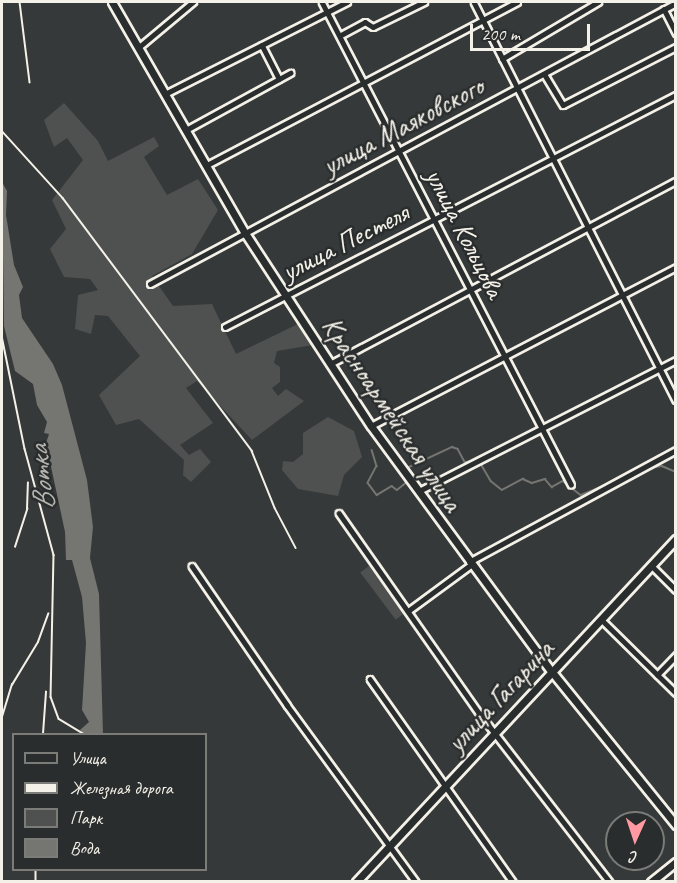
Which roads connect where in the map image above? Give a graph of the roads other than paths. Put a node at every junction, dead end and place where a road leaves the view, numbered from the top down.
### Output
1 (112, 2) edge
2 (193, 2) edge
3 (322, 2) edge
4 (347, 2) edge
5 (424, 2) edge
6 (474, 2) edge
7 (516, 2) edge
8 (597, 2) edge
9 (675, 3) edge
10 (664, 9) junction
11 (328, 12) junction
12 (483, 21) junction
13 (675, 33) edge
14 (341, 35) junction
15 (262, 45) junction
16 (675, 47) edge
17 (138, 48) junction
18 (502, 59) junction
19 (290, 73) dead end
20 (545, 75) junction
21 (279, 79) junction
22 (363, 82) junction
23 (518, 90) junction
24 (165, 94) junction
25 (675, 94) edge
26 (186, 130) junction
27 (398, 150) junction
28 (552, 158) junction
29 (207, 165) junction
30 (675, 181) edge
31 (436, 218) junction
32 (588, 227) junction
33 (245, 233) junction
34 (675, 267) edge
35 (150, 284) dead end
36 (471, 290) junction
37 (621, 294) junction
38 (287, 296) junction
39 (225, 327) dead end
40 (504, 355) junction
41 (675, 360) edge
42 (330, 364) junction
43 (659, 368) junction
44 (675, 400) edge
45 (371, 426) junction
46 (541, 427) junction
47 (675, 450) edge
48 (571, 484) dead end
49 (418, 492) junction
50 (339, 513) dead end
51 (675, 539) edge
52 (471, 563) junction
53 (651, 565) junction
54 (192, 566) dead end
55 (675, 590) edge
56 (408, 610) junction
57 (600, 618) junction
58 (675, 655) edge
59 (552, 672) junction
60 (657, 675) junction
61 (370, 679) dead end
62 (675, 693) edge
63 (495, 734) junction
64 (446, 786) junction
65 (675, 825) edge
66 (388, 843) junction
67 (675, 862) edge
68 (356, 882) edge
69 (416, 882) edge
70 (513, 882) edge
71 (610, 882) edge
72 (651, 882) edge

1 - 17 main road, Красноармейская улица
2 - 17 street
3 - 11 street, улица Кольцова
4 - 11 street
5 - 14 street
6 - 12 street
7 - 12 street
8 - 18 street
9 - 10 street, улица Маяковского
10 - 13 street
10 - 20 street, улица Маяковского
11 - 14 street, улица Кольцова
11 - 15 street
12 - 18 street
12 - 22 street
14 - 22 street, улица Кольцова
15 - 21 street
15 - 24 street
16 - 20 street
17 - 24 main road, Красноармейская улица
18 - 23 street
19 - 21 street
20 - 23 street, улица Маяковского
21 - 26 street
22 - 27 street, улица Кольцова
22 - 29 street
23 - 27 street, улица Маяковского
23 - 28 street
24 - 26 main road, Красноармейская улица
25 - 28 street, улица Пестеля
26 - 29 main road, Красноармейская улица
27 - 31 street, улица Кольцова
27 - 33 street, улица Маяковского
28 - 31 street, улица Пестеля
28 - 32 street
29 - 33 main road, Красноармейская улица
30 - 32 street
31 - 36 street, улица Кольцова
31 - 38 street, улица Пестеля
32 - 36 street
32 - 37 street
33 - 35 street, улица Маяковского
33 - 38 main road, Красноармейская улица
34 - 37 street
36 - 40 street, улица Кольцова
36 - 42 street
37 - 40 street
37 - 43 street
38 - 39 street, улица Пестеля
38 - 42 main road, Красноармейская улица
40 - 45 street
40 - 46 street, улица Кольцова
41 - 43 street
42 - 45 main road, Красноармейская улица
43 - 44 street
43 - 46 street
45 - 49 main road, Красноармейская улица
46 - 48 street, улица Кольцова
46 - 49 street
47 - 52 street
49 - 52 main road, Красноармейская улица
50 - 56 street
51 - 53 main road, улица Гагарина
52 - 56 street
52 - 59 main road, Красноармейская улица
53 - 55 street
53 - 57 main road, улица Гагарина
54 - 66 street
56 - 63 street
57 - 59 main road, улица Гагарина
57 - 60 street
58 - 60 street
59 - 63 main road, улица Гагарина
59 - 65 main road, Красноармейская улица
60 - 62 street
61 - 64 street
63 - 64 main road, улица Гагарина
63 - 71 street
64 - 66 main road, улица Гагарина
64 - 70 street
66 - 68 main road, улица Гагарина
66 - 69 street
67 - 72 main road

